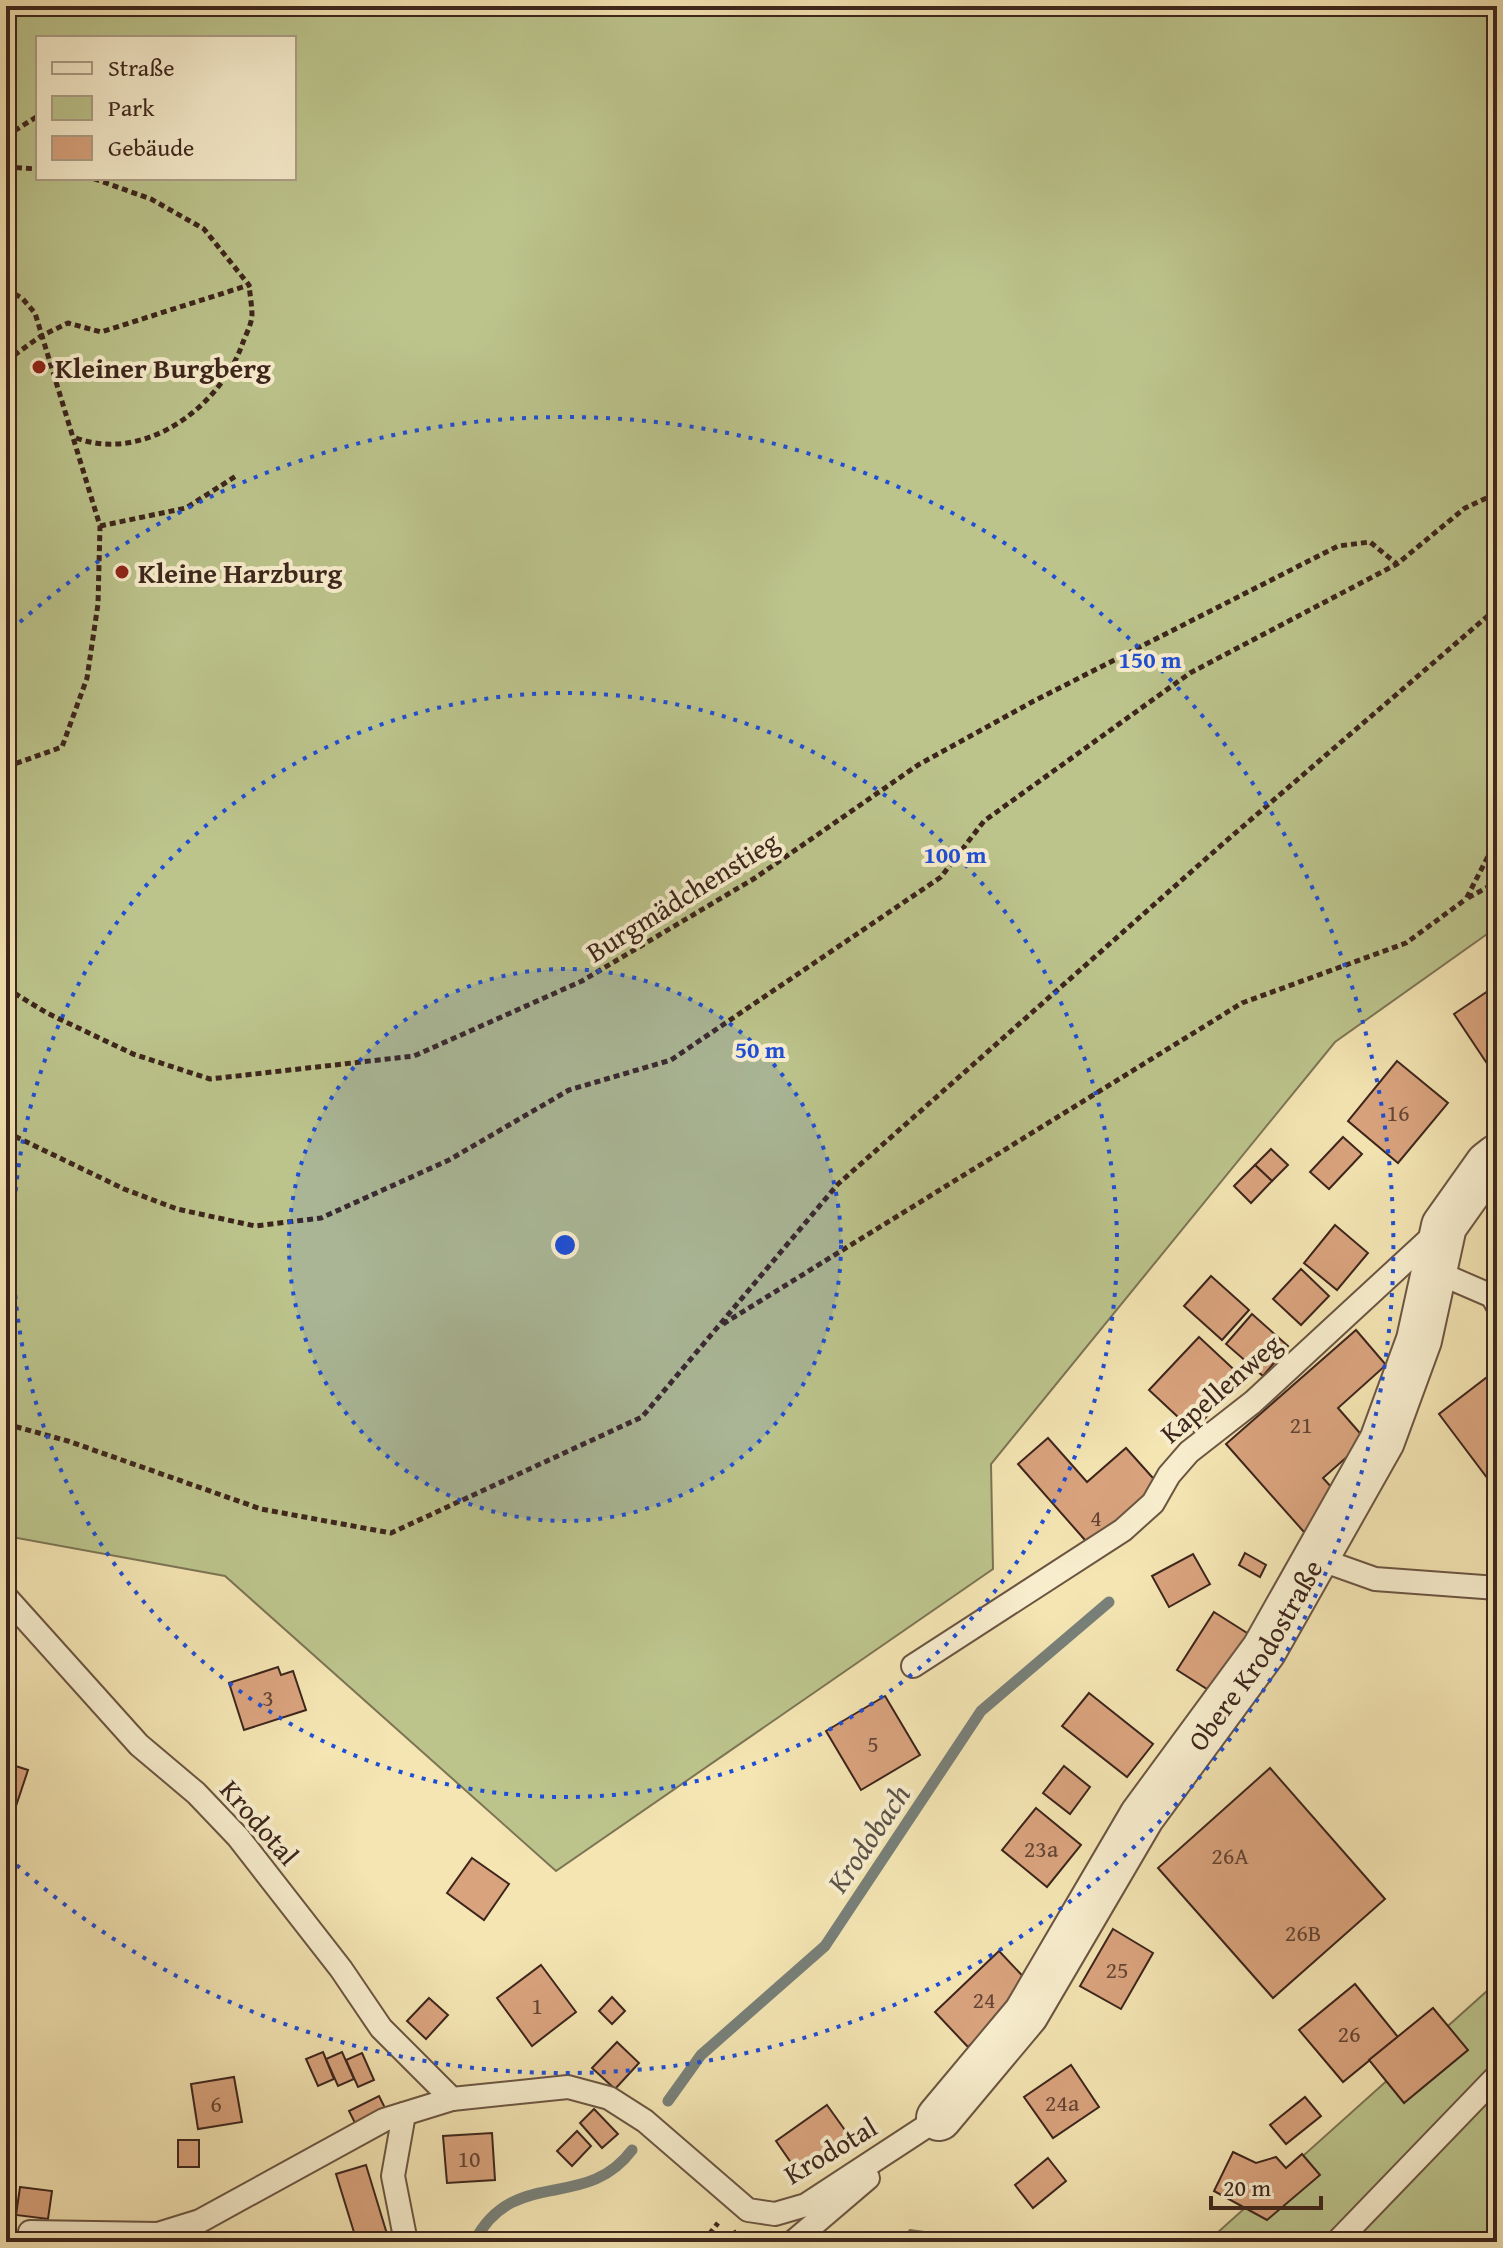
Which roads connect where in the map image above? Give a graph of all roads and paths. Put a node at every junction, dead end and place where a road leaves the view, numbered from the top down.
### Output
1 (36, 117) edge
2 (6, 136) edge
3 (6, 167) edge
4 (36, 169) edge
5 (98, 180) edge
6 (249, 285) junction
7 (6, 289) edge
8 (41, 336) junction
9 (6, 361) edge
10 (75, 438) junction
11 (236, 476) dead end
12 (1497, 493) edge
13 (100, 526) junction
14 (1397, 564) junction
15 (1497, 608) edge
16 (6, 767) edge
17 (1497, 839) edge
18 (1497, 882) edge
19 (1466, 899) junction
20 (6, 988) edge
21 (6, 1132) edge
22 (1497, 1157) edge
23 (1444, 1226) junction
24 (1434, 1271) junction
25 (1497, 1305) edge
26 (716, 1328) junction
27 (6, 1424) edge
28 (1316, 1558) junction
29 (1497, 1588) edge
30 (6, 1597) edge
31 (913, 1666) dead end
32 (1497, 2076) edge
33 (452, 2099) junction
34 (404, 2114) junction
35 (939, 2118) junction
36 (30, 2232) dead end
37 (406, 2242) edge
38 (793, 2242) edge
39 (1337, 2242) edge

1 - 2 path
3 - 4 path
5 - 6 path
6 - 8 path
6 - 10 path
7 - 8 path
8 - 9 path
8 - 10 path
10 - 13 path
11 - 13 path
12 - 14 path
13 - 16 path
14 - 20 path, Burgmädchenstieg
14 - 21 path
15 - 26 path
17 - 19 path
18 - 19 path
19 - 26 path
22 - 23 street, Obere Krodostraße
23 - 24 street, Obere Krodostraße
23 - 31 lane, Kapellenweg
24 - 25 lane
24 - 28 street, Obere Krodostraße
26 - 27 path
28 - 29 lane
28 - 35 street, Obere Krodostraße
30 - 33 lane, Krodotal
32 - 39 lane
33 - 34 lane, Krodotal
33 - 35 lane, Krodotal
34 - 36 lane, Krodotal
34 - 37 lane
35 - 38 lane

